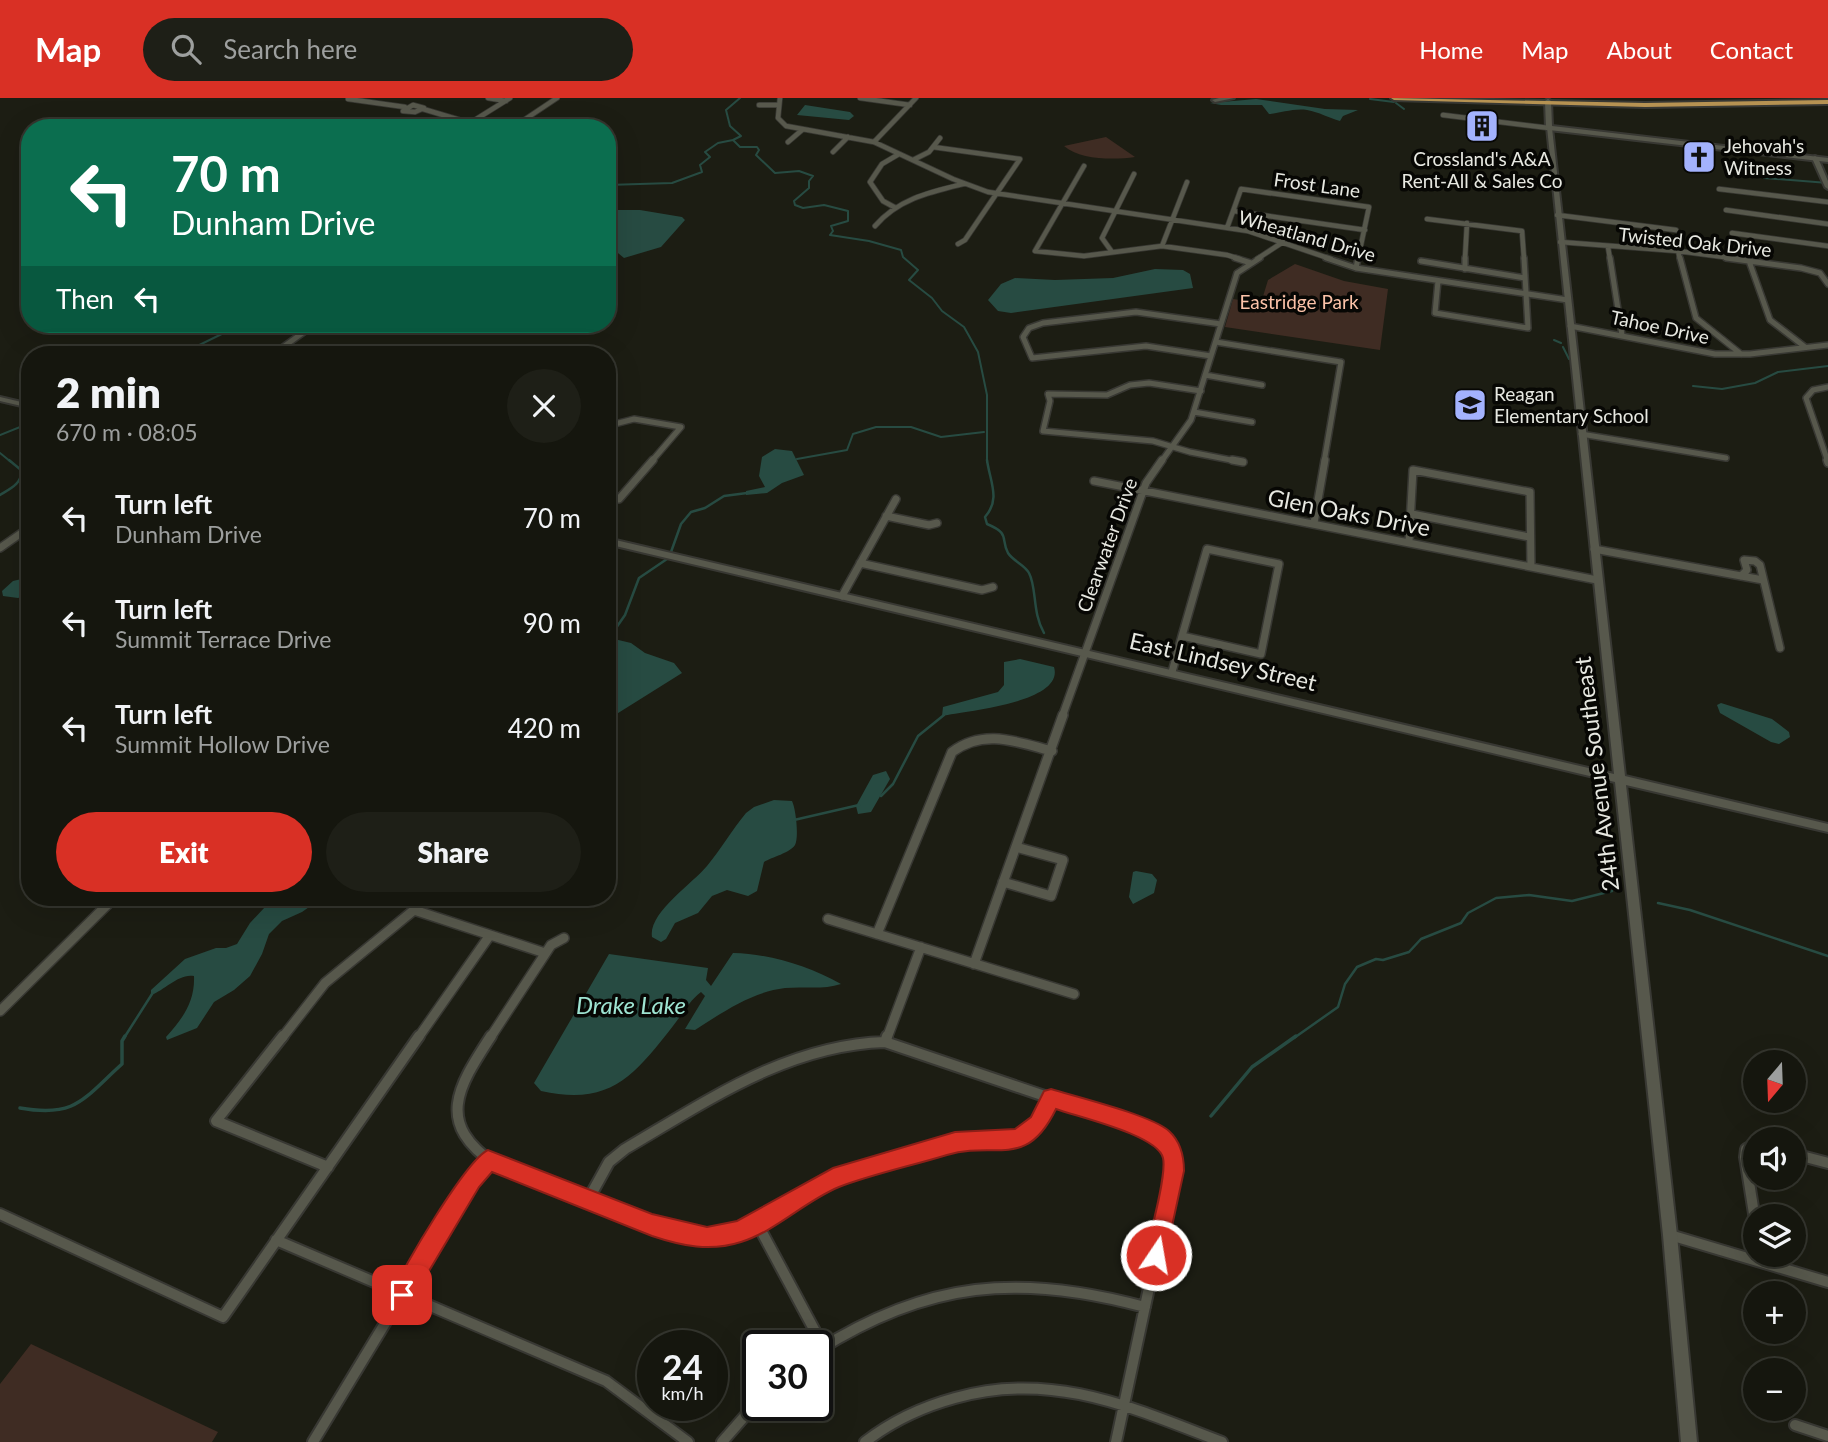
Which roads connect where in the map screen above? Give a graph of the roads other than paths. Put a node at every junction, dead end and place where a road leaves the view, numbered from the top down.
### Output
1 (422, 98) edge
2 (488, 98) edge
3 (557, 98) edge
4 (780, 98) edge
5 (860, 98) edge
6 (916, 98) edge
7 (1231, 98) edge
8 (1394, 98) edge
9 (1446, 98) edge
10 (348, 99) edge
11 (508, 99) edge
12 (1215, 100) dead end
13 (1548, 100) edge
14 (1828, 100) edge
15 (416, 105) junction
16 (759, 105) dead end
17 (778, 105) junction
18 (910, 105) junction
19 (423, 109) junction
20 (408, 111) junction
21 (1443, 115) dead end
22 (403, 117) dead end
23 (459, 119) edge
24 (476, 119) edge
25 (526, 119) edge
26 (1549, 128) junction
27 (802, 130) junction
28 (848, 137) junction
29 (940, 138) dead end
30 (788, 142) dead end
31 (874, 142) junction
32 (933, 147) junction
33 (833, 152) dead end
34 (899, 154) junction
35 (1815, 158) junction
36 (913, 160) junction
37 (1828, 160) edge
38 (1084, 166) dead end
39 (953, 173) dead end
40 (1134, 174) dead end
41 (946, 176) junction
42 (870, 179) junction
43 (1826, 179) edge
44 (880, 180) dead end
45 (1187, 182) dead end
46 (963, 184) junction
47 (1719, 188) dead end
48 (997, 193) junction
49 (1828, 202) edge
50 (1063, 203) junction
51 (894, 207) junction
52 (1115, 210) junction
53 (1726, 210) dead end
54 (1234, 211) junction
55 (1557, 215) junction
56 (1427, 219) dead end
57 (1171, 220) junction
58 (1467, 223) junction
59 (1828, 224) edge
60 (874, 226) dead end
61 (1227, 228) junction
62 (1365, 230) junction
63 (1676, 230) dead end
64 (1732, 233) dead end
65 (1283, 242) junction
66 (1560, 242) junction
67 (958, 244) dead end
68 (1162, 246) junction
69 (1828, 246) edge
70 (1608, 247) junction
71 (1678, 251) junction
72 (1112, 253) junction
73 (1421, 261) dead end
74 (1749, 261) junction
75 (1251, 263) junction
76 (1356, 268) junction
77 (1465, 269) junction
78 (1525, 278) junction
79 (1438, 281) junction
80 (1828, 284) edge
81 (1527, 294) junction
82 (1568, 300) junction
83 (1221, 324) junction
84 (1570, 326) junction
85 (303, 333) edge
86 (1622, 335) junction
87 (1216, 342) junction
88 (1828, 345) edge
89 (284, 346) edge
90 (1805, 347) junction
91 (1741, 354) junction
92 (1211, 356) junction
93 (1205, 375) junction
94 (1262, 385) dead end
95 (1828, 387) edge
96 (1201, 391) junction
97 (0, 399) edge
98 (21, 404) edge
99 (1194, 412) junction
100 (616, 422) edge
101 (1252, 422) dead end
102 (1817, 431) junction
103 (1828, 433) edge
104 (1581, 434) junction
105 (1171, 447) junction
106 (1726, 458) dead end
107 (1243, 462) dead end
108 (1828, 463) edge
109 (1094, 481) dead end
110 (1143, 490) junction
111 (616, 498) edge
112 (896, 499) dead end
113 (1412, 514) junction
114 (886, 516) junction
115 (937, 523) dead end
116 (1314, 523) junction
117 (21, 533) edge
118 (1529, 537) junction
119 (1409, 542) junction
120 (616, 543) edge
121 (0, 548) edge
122 (1594, 549) junction
123 (860, 563) junction
124 (1531, 567) junction
125 (1741, 576) junction
126 (1597, 580) junction
127 (1763, 580) junction
128 (993, 587) dead end
129 (842, 596) junction
130 (1182, 636) junction
131 (1780, 648) dead end
132 (1085, 651) junction
133 (1172, 671) junction
134 (1052, 751) junction
135 (1621, 779) junction
136 (1828, 828) edge
137 (1016, 847) junction
138 (1003, 882) junction
139 (106, 906) edge
140 (828, 919) dead end
141 (877, 934) junction
142 (490, 935) junction
143 (564, 938) dead end
144 (921, 947) junction
145 (545, 953) junction
146 (974, 964) junction
147 (1074, 994) dead end
148 (0, 1011) edge
149 (885, 1042) junction
150 (1051, 1098) junction
151 (1806, 1157) edge
152 (488, 1161) junction
153 (1828, 1163) edge
154 (328, 1167) junction
155 (588, 1200) junction
156 (0, 1214) edge
157 (757, 1223) junction
158 (1670, 1235) junction
159 (276, 1240) junction
160 (1743, 1254) edge
161 (1786, 1267) edge
162 (1828, 1282) edge
163 (402, 1295) junction
164 (1145, 1307) junction
165 (810, 1330) edge
166 (833, 1342) edge
167 (1125, 1405) junction
168 (742, 1419) edge
169 (1795, 1425) dead end
170 (1828, 1436) edge
171 (313, 1442) edge
172 (688, 1442) edge
173 (722, 1442) edge
174 (865, 1442) edge
175 (1116, 1442) edge
176 (1222, 1442) edge
177 (1689, 1442) edge

1 - 15 street
2 - 11 street
3 - 25 street
4 - 17 street
5 - 18 street
6 - 18 street
7 - 12 street
8 - 13 highway
9 - 13 highway
10 - 20 street
11 - 24 street
13 - 14 highway
13 - 26 main road, 24th Avenue Southeast
15 - 19 street
15 - 20 street
16 - 17 street
17 - 27 street
18 - 31 street
19 - 20 street
19 - 23 street
20 - 22 street
21 - 26 street
26 - 35 main road
26 - 55 street, 24th Avenue Southeast
27 - 28 street, Wheatland Drive
27 - 30 street
28 - 31 street, Wheatland Drive
28 - 33 street
29 - 32 street
31 - 34 street, Wheatland Drive
32 - 36 street
32 - 48 street
34 - 36 street, Wheatland Drive
34 - 42 street
35 - 37 main road
35 - 43 street
36 - 41 street, Wheatland Drive
38 - 50 street
39 - 41 street
40 - 52 street
41 - 46 street, Wheatland Drive
42 - 44 street
42 - 51 street
45 - 57 street
46 - 48 street, Wheatland Drive
46 - 51 street
47 - 49 street
48 - 50 street, Wheatland Drive
48 - 67 street
50 - 52 street, Wheatland Drive
50 - 72 street
51 - 60 street
52 - 57 street, Wheatland Drive
52 - 72 street
53 - 59 street
54 - 61 street
54 - 62 street
54 - 62 street, Frost Lane
55 - 63 street
55 - 66 street, 24th Avenue Southeast
56 - 58 street
57 - 61 street, Wheatland Drive
57 - 68 street
58 - 77 street
58 - 78 street
61 - 65 street, Wheatland Drive
62 - 76 street, Frost Lane
64 - 69 street
65 - 75 street, Clearwater Drive
65 - 76 street, Wheatland Drive
66 - 70 street, Twisted Oak Drive
66 - 82 street, 24th Avenue Southeast
68 - 72 street
68 - 75 street
70 - 71 street, Twisted Oak Drive
70 - 86 street
71 - 74 street, Twisted Oak Drive
71 - 91 street
73 - 77 street
74 - 80 street, Twisted Oak Drive
74 - 90 street
75 - 83 street, Clearwater Drive
76 - 79 street, Wheatland Drive
77 - 78 street
78 - 81 street
79 - 81 street, Wheatland Drive
79 - 81 street
81 - 82 street, Wheatland Drive
82 - 84 street, 24th Avenue Southeast
83 - 87 street, Clearwater Drive
83 - 92 street
84 - 86 street, Tahoe Drive
84 - 104 street, 24th Avenue Southeast
85 - 89 street
86 - 91 street, Tahoe Drive
87 - 92 street, Clearwater Drive
87 - 116 street
88 - 90 street, Tahoe Drive
90 - 91 street, Tahoe Drive
92 - 93 street, Clearwater Drive
93 - 94 street
93 - 96 street, Clearwater Drive
95 - 102 street
96 - 99 street, Clearwater Drive
96 - 105 street
97 - 98 street
99 - 101 street
99 - 105 street, Clearwater Drive
100 - 111 street
102 - 103 street
102 - 108 street
104 - 106 street
104 - 122 street, 24th Avenue Southeast
105 - 107 street
105 - 110 street, Clearwater Drive
109 - 110 street, Glen Oaks Drive
110 - 116 street, Glen Oaks Drive
110 - 132 street, Clearwater Drive
112 - 114 street
113 - 118 street
113 - 118 street
113 - 119 street
114 - 115 street
114 - 123 street
116 - 119 street, Glen Oaks Drive
117 - 121 street
118 - 124 street
119 - 124 street, Glen Oaks Drive
120 - 129 street, East Lindsey Street
122 - 125 street
122 - 126 street, 24th Avenue Southeast
123 - 128 street
123 - 129 street
124 - 126 street, Glen Oaks Drive
125 - 127 street
125 - 127 street
126 - 135 street, 24th Avenue Southeast
127 - 131 street
129 - 132 street, East Lindsey Street
130 - 130 street
130 - 133 street
132 - 133 street, East Lindsey Street
132 - 134 street, Clearwater Drive
133 - 135 street, East Lindsey Street
134 - 137 street, Clearwater Drive
134 - 141 street
135 - 136 street, East Lindsey Street
135 - 158 street, 24th Avenue Southeast
137 - 138 street, Clearwater Drive
137 - 138 street
138 - 146 street, Clearwater Drive
139 - 148 street
140 - 141 street
141 - 144 street
142 - 145 street
142 - 154 street
142 - 154 street
143 - 145 street
144 - 146 street
144 - 149 street
145 - 152 street
146 - 147 street
149 - 150 street
149 - 155 street
150 - 157 street
150 - 164 street
151 - 153 street
152 - 155 street
152 - 163 street
154 - 159 street
155 - 157 street
156 - 159 street
157 - 165 street
158 - 160 street
158 - 177 street, 24th Avenue Southeast
159 - 163 street
161 - 162 street
163 - 171 street
163 - 172 street
164 - 166 street
164 - 167 street
167 - 174 street
167 - 175 street
167 - 176 street
168 - 173 street
169 - 170 street

